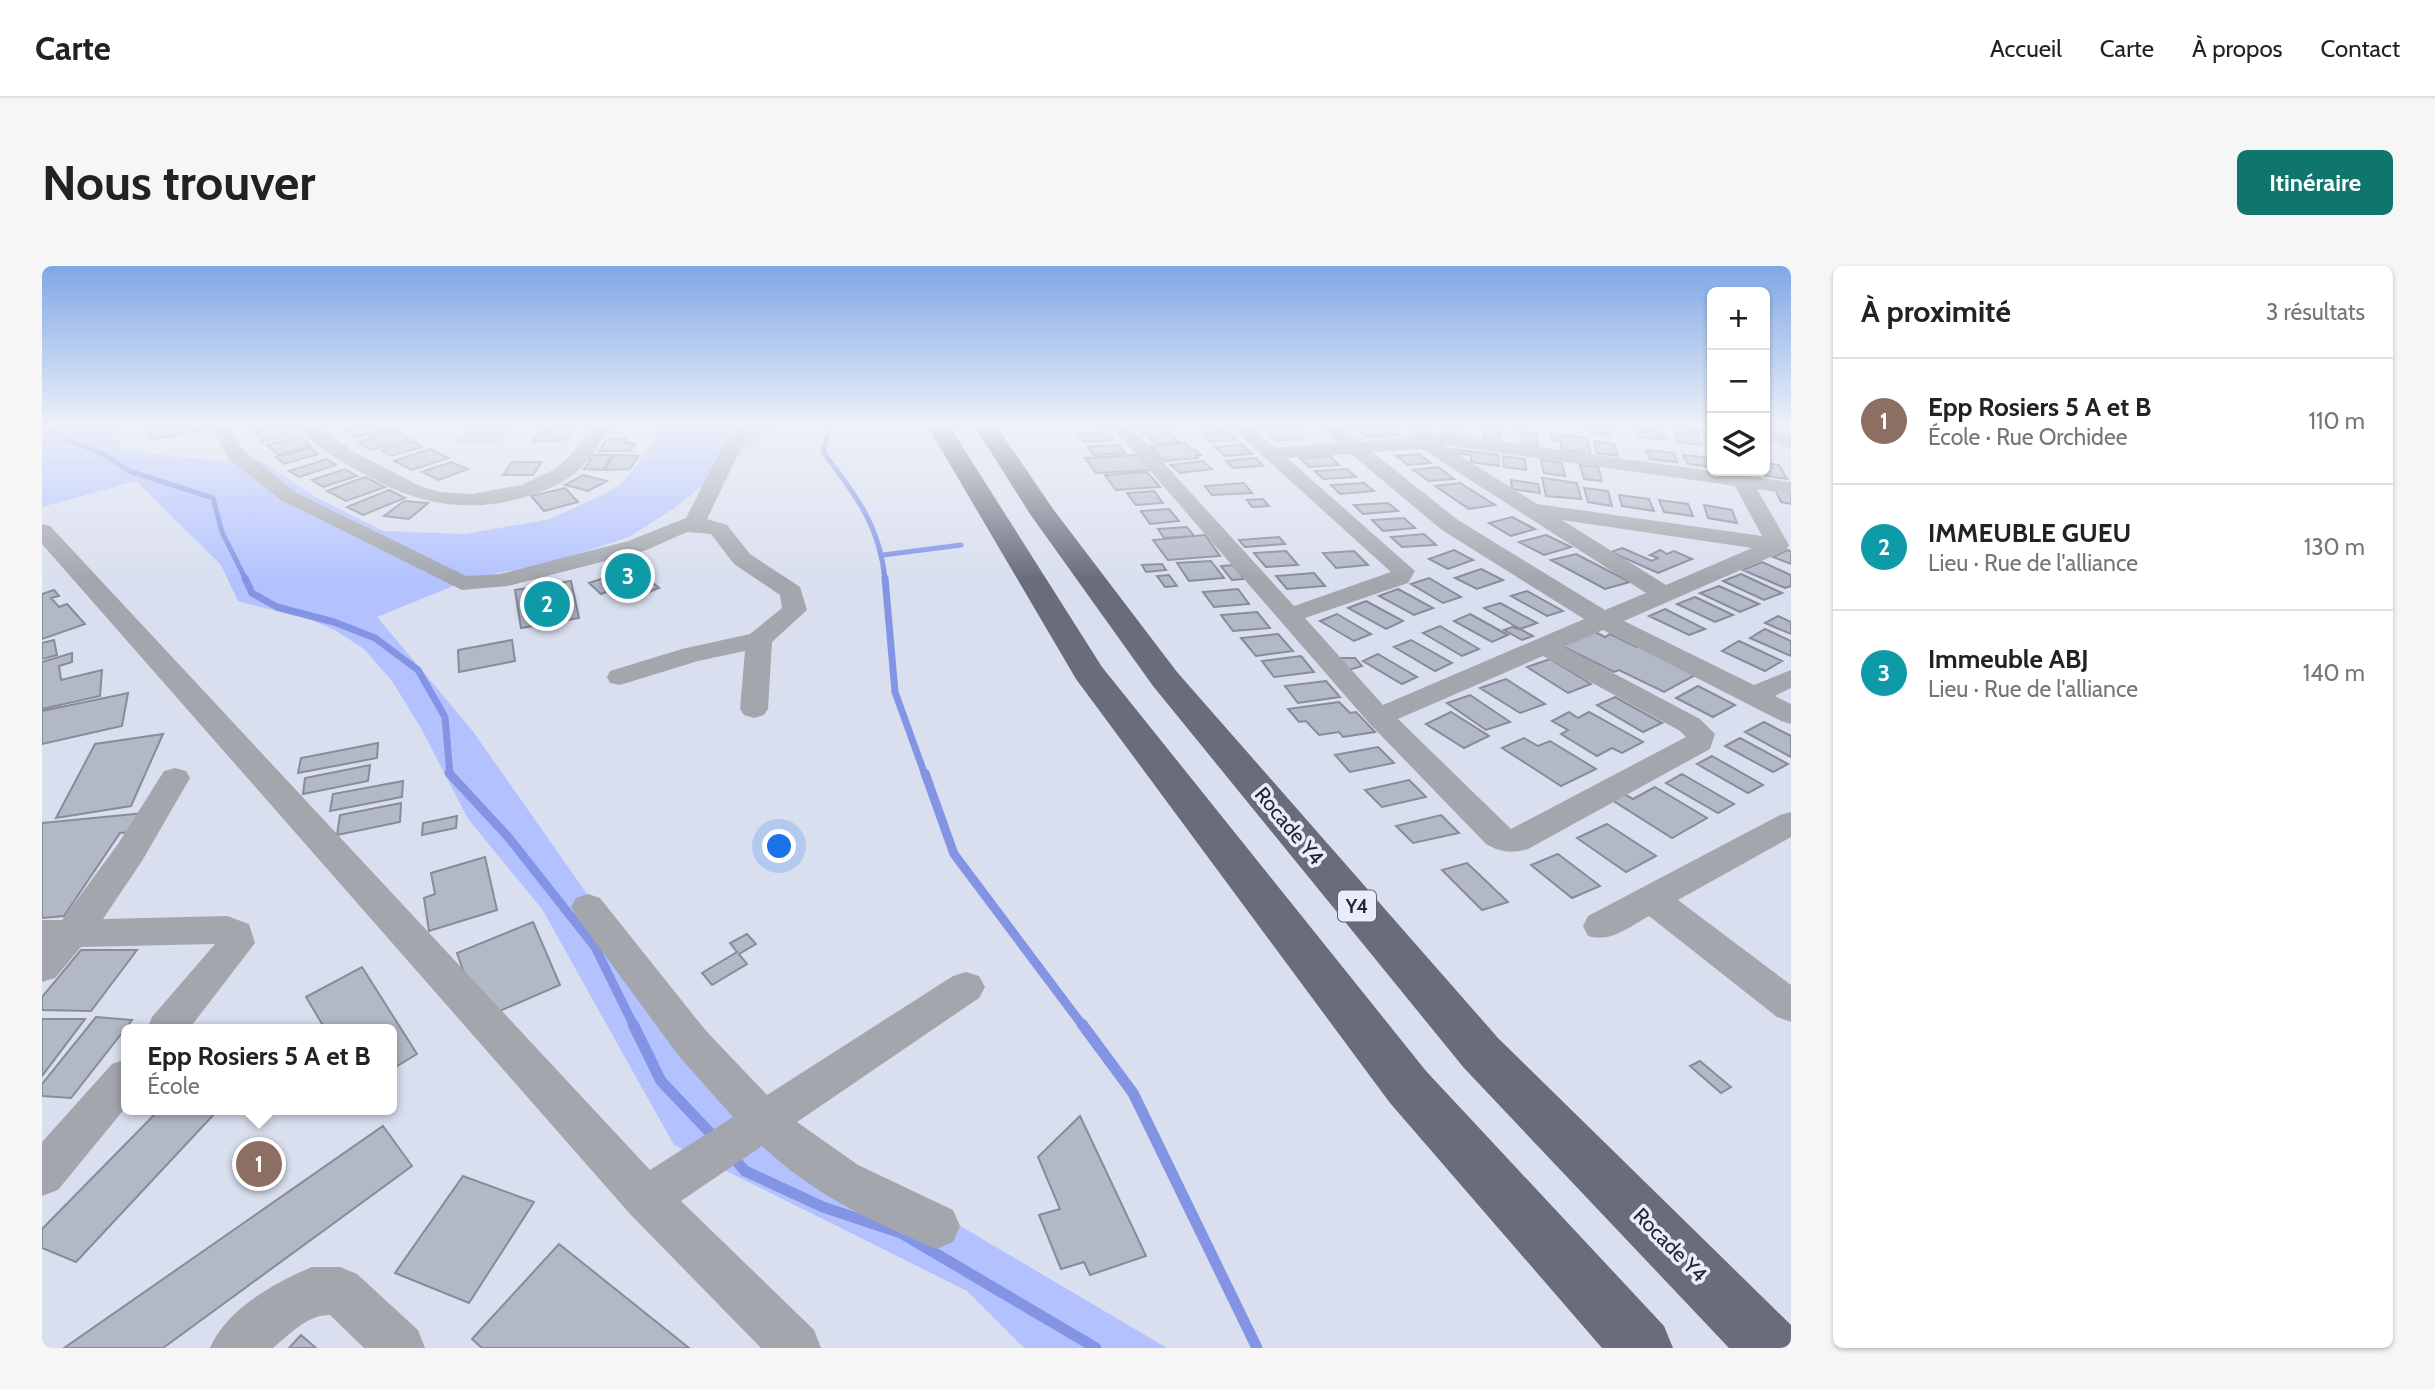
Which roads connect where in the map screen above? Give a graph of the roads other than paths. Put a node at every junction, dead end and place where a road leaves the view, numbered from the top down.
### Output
1 (265, 477) edge
2 (387, 477) edge
3 (556, 477) edge
4 (717, 477) edge
5 (970, 477) edge
6 (1019, 477) edge
7 (1166, 477) edge
8 (1296, 477) edge
9 (1391, 477) edge
10 (1480, 477) edge
11 (1711, 477) edge
12 (1743, 482) junction
13 (1791, 488) edge
14 (1527, 508) junction
15 (694, 524) junction
16 (42, 531) edge
17 (1784, 546) edge
18 (1664, 594) junction
19 (1288, 616) junction
20 (1603, 620) junction
21 (759, 640) junction
22 (1544, 646) junction
23 (620, 677) dead end
24 (1791, 678) edge
25 (1754, 696) junction
26 (754, 709) dead end
27 (1791, 715) edge
28 (1380, 717) junction
29 (175, 778) dead end
30 (1791, 823) edge
31 (1650, 898) junction
32 (588, 907) dead end
33 (1601, 926) dead end
34 (57, 934) edge
35 (42, 967) edge
36 (966, 986) dead end
37 (1791, 1006) edge
38 (170, 1024) edge
39 (121, 1083) edge
40 (740, 1137) junction
41 (42, 1175) edge
42 (646, 1198) junction
43 (937, 1226) dead end
44 (236, 1348) edge
45 (400, 1348) edge
46 (796, 1348) edge
47 (1642, 1348) edge
48 (1771, 1348) edge

1 - 15 street
2 - 3 street
4 - 15 street
5 - 47 highway
6 - 48 highway, Rocade Y4 / Y4
7 - 19 street
8 - 19 street
9 - 20 street
10 - 14 street
11 - 12 street
12 - 13 street
12 - 17 street
14 - 17 street
14 - 18 street
15 - 21 street
16 - 42 street
17 - 18 street
18 - 20 street
19 - 28 street
20 - 22 street
20 - 25 street
21 - 23 street
21 - 26 street
22 - 28 street
22 - 28 street
24 - 25 street
25 - 27 street
29 - 34 street
30 - 31 street
31 - 33 street
31 - 37 street
32 - 40 street
34 - 35 street
34 - 38 street
36 - 40 street
39 - 41 street
40 - 42 street
40 - 43 street
42 - 46 street
44 - 45 street

